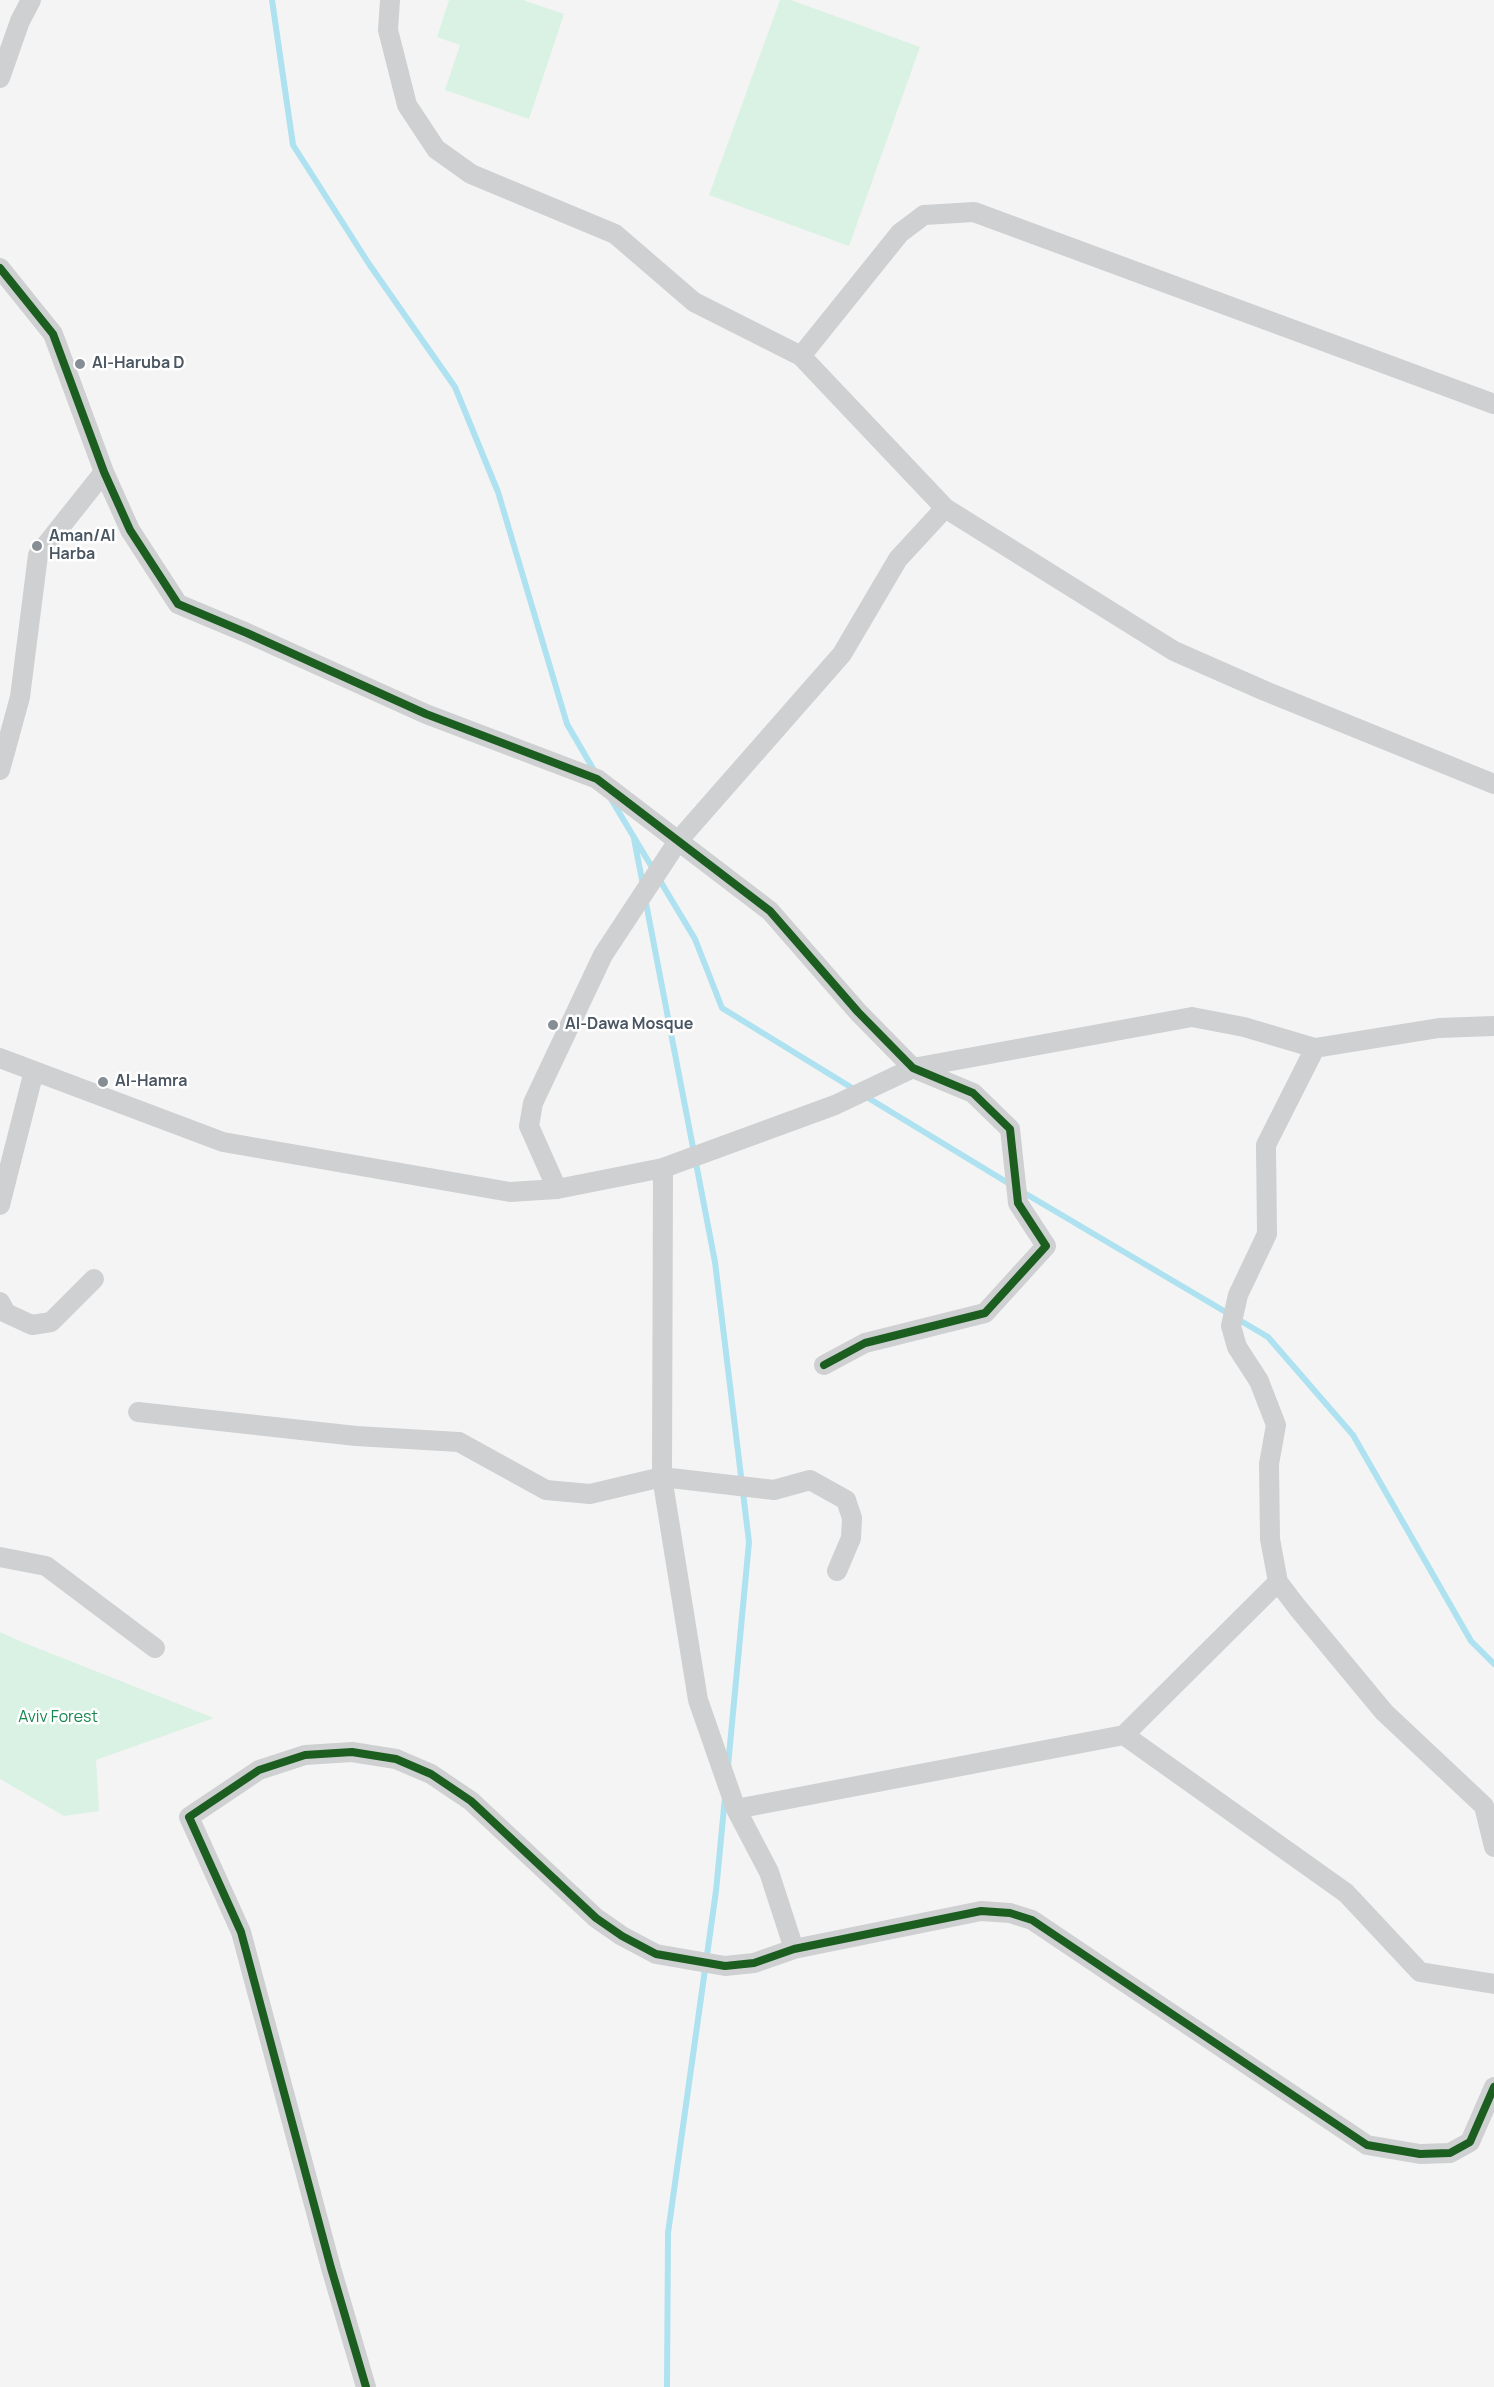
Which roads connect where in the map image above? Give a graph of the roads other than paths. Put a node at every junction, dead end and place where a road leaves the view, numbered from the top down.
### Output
1 (31, 0) edge
2 (390, 0) edge
3 (0, 78) edge
4 (0, 268) edge
5 (801, 356) junction
6 (1494, 404) edge
7 (104, 472) junction
8 (945, 508) junction
9 (0, 770) edge
10 (1494, 784) edge
11 (678, 841) junction
12 (1494, 1026) edge
13 (1315, 1048) junction
14 (0, 1058) edge
15 (913, 1068) junction
16 (34, 1071) junction
17 (663, 1168) junction
18 (557, 1189) junction
19 (0, 1205) edge
20 (94, 1279) dead end
21 (0, 1302) edge
22 (824, 1365) dead end
23 (138, 1412) dead end
24 (662, 1477) junction
25 (0, 1557) edge
26 (837, 1571) dead end
27 (1278, 1582) junction
28 (155, 1647) dead end
29 (1124, 1735) junction
30 (736, 1809) junction
31 (1494, 1847) edge
32 (794, 1949) junction
33 (1494, 1984) edge
34 (1494, 2087) edge
35 (366, 2387) edge

1 - 3 street
2 - 5 street
4 - 7 street
5 - 6 street
5 - 8 street
7 - 9 street
7 - 11 street
8 - 10 street
8 - 11 street
11 - 15 street
11 - 18 street
12 - 13 street
13 - 15 street
13 - 27 street
14 - 16 street
15 - 17 street
15 - 22 street
16 - 18 street
16 - 19 street
17 - 18 street
17 - 24 street
20 - 21 street
23 - 24 street
24 - 26 street
24 - 30 street
25 - 28 street
27 - 29 street
27 - 31 street
29 - 30 street
29 - 33 street
30 - 32 street
32 - 34 street
32 - 35 street

